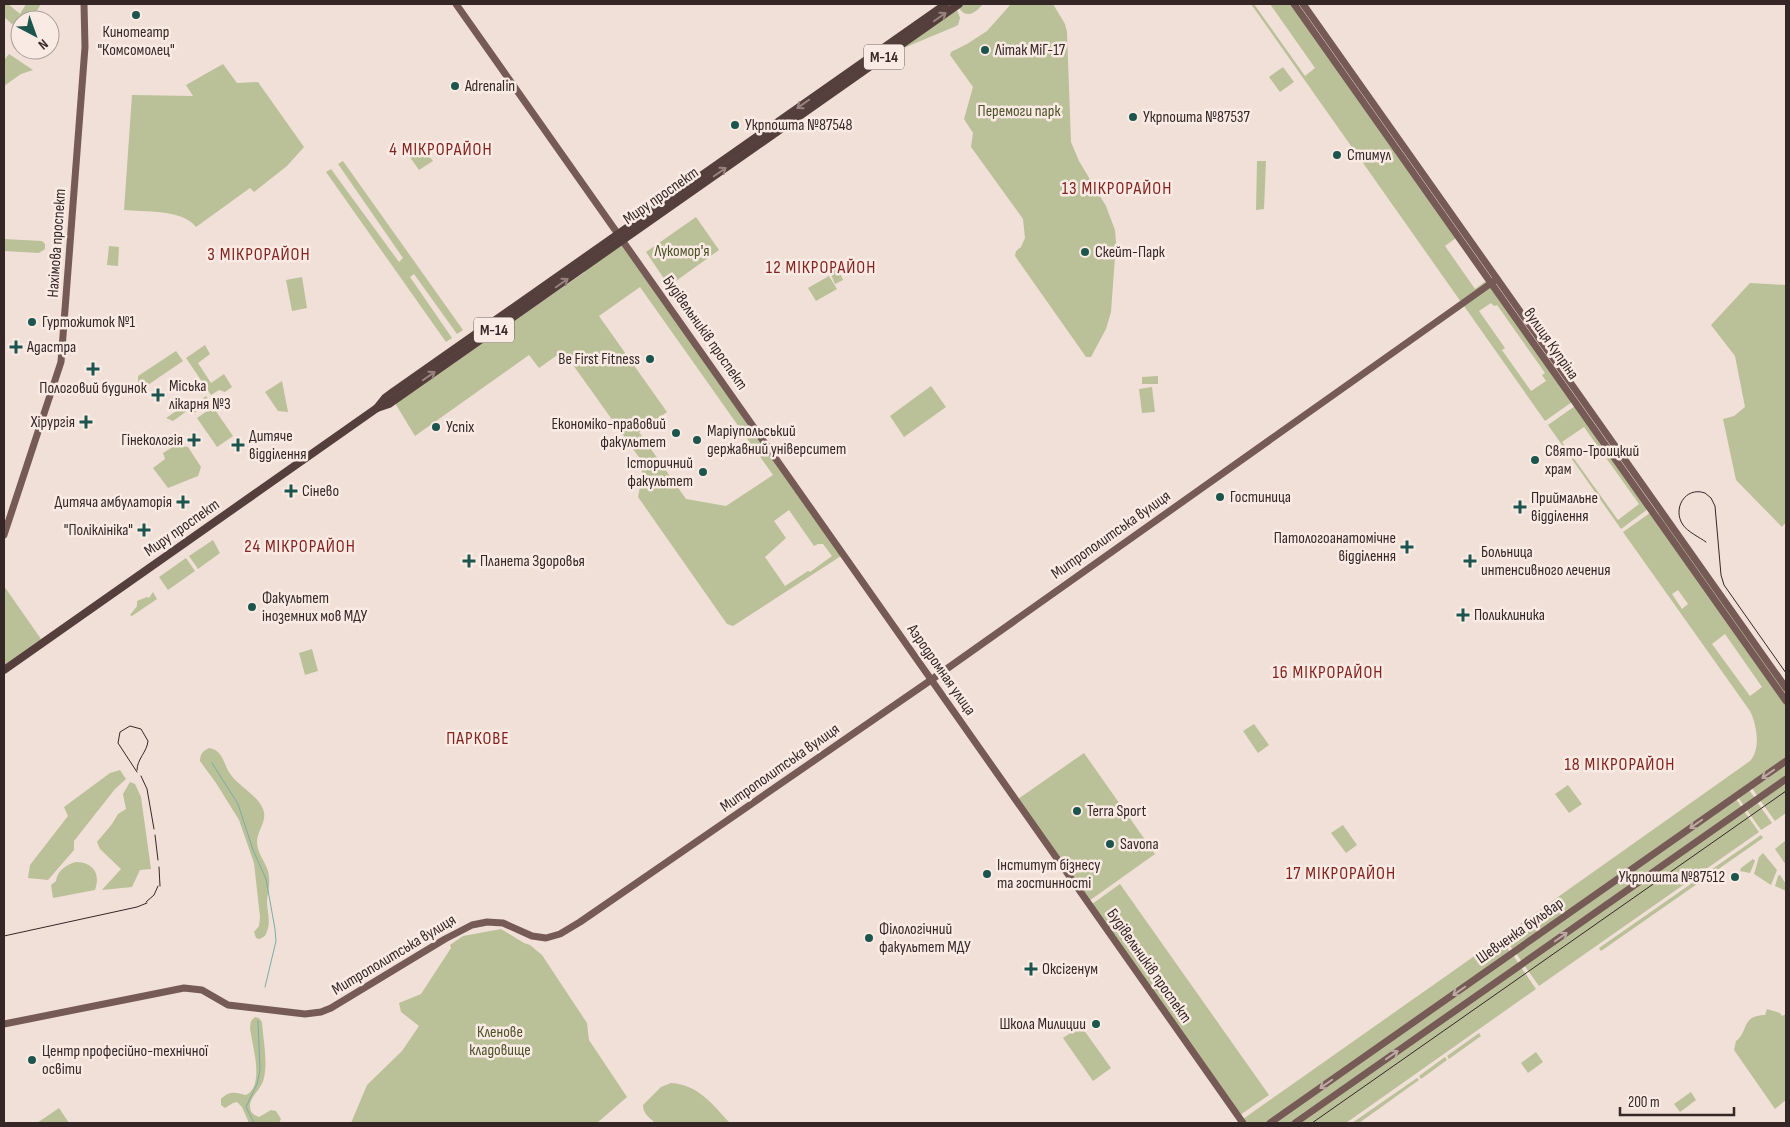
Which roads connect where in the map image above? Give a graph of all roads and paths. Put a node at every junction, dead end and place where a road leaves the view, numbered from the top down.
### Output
1 (84, 4) edge
2 (456, 4) edge
3 (946, 4) edge
4 (959, 4) edge
5 (1294, 4) edge
6 (1303, 4) edge
7 (845, 79) junction
8 (1358, 87) junction
9 (620, 237) junction
10 (1494, 281) junction
11 (1654, 508) junction
12 (4, 535) edge
13 (844, 556) joint
14 (4, 670) edge
15 (931, 680) junction
16 (1786, 688) edge
17 (1786, 701) edge
18 (1786, 761) edge
19 (1786, 779) edge
20 (1749, 787) junction
21 (1736, 796) junction
22 (1015, 799) joint
23 (1758, 799) junction
24 (1744, 808) junction
25 (1513, 953) junction
26 (1521, 965) junction
27 (4, 1024) edge
28 (1243, 1123) edge
29 (1270, 1123) edge
30 (1295, 1123) edge

1 - 12 main road, Нахімова проспект
2 - 9 main road, Будівельників проспект
3 - 7 highway, Миру проспект / М-14
7 -> 4 highway, Миру проспект / М-14
5 - 8 main road, вулиця Купріна
6 - 8 main road, вулиця Купріна
7 - 9 highway, Миру проспект / М-14
8 - 10 main road, вулиця Купріна
9 - 13 main road, Будівельників проспект
9 - 14 highway, Миру проспект / М-14
10 - 11 main road, вулиця Купріна
10 - 15 main road, Митрополитська вулиця
11 - 16 main road, вулиця Купріна
11 - 17 main road, вулиця Купріна
13 - 15 main road, Аэродромная улица
15 - 22 main road, Аэродромная улица
15 - 27 main road, Митрополитська вулиця
18 -> 20 main road, Шевченка бульвар
19 - 23 main road, Шевченка бульвар
20 - 21 main road, Шевченка бульвар
20 - 23 main road
21 - 24 main road
21 -> 25 main road, Шевченка бульвар
22 - 28 main road, Будівельників проспект
23 - 24 main road, Шевченка бульвар
26 -> 24 main road, Шевченка бульвар
25 - 26 main road
25 -> 29 main road, Шевченка бульвар
30 -> 26 main road, Шевченка бульвар

